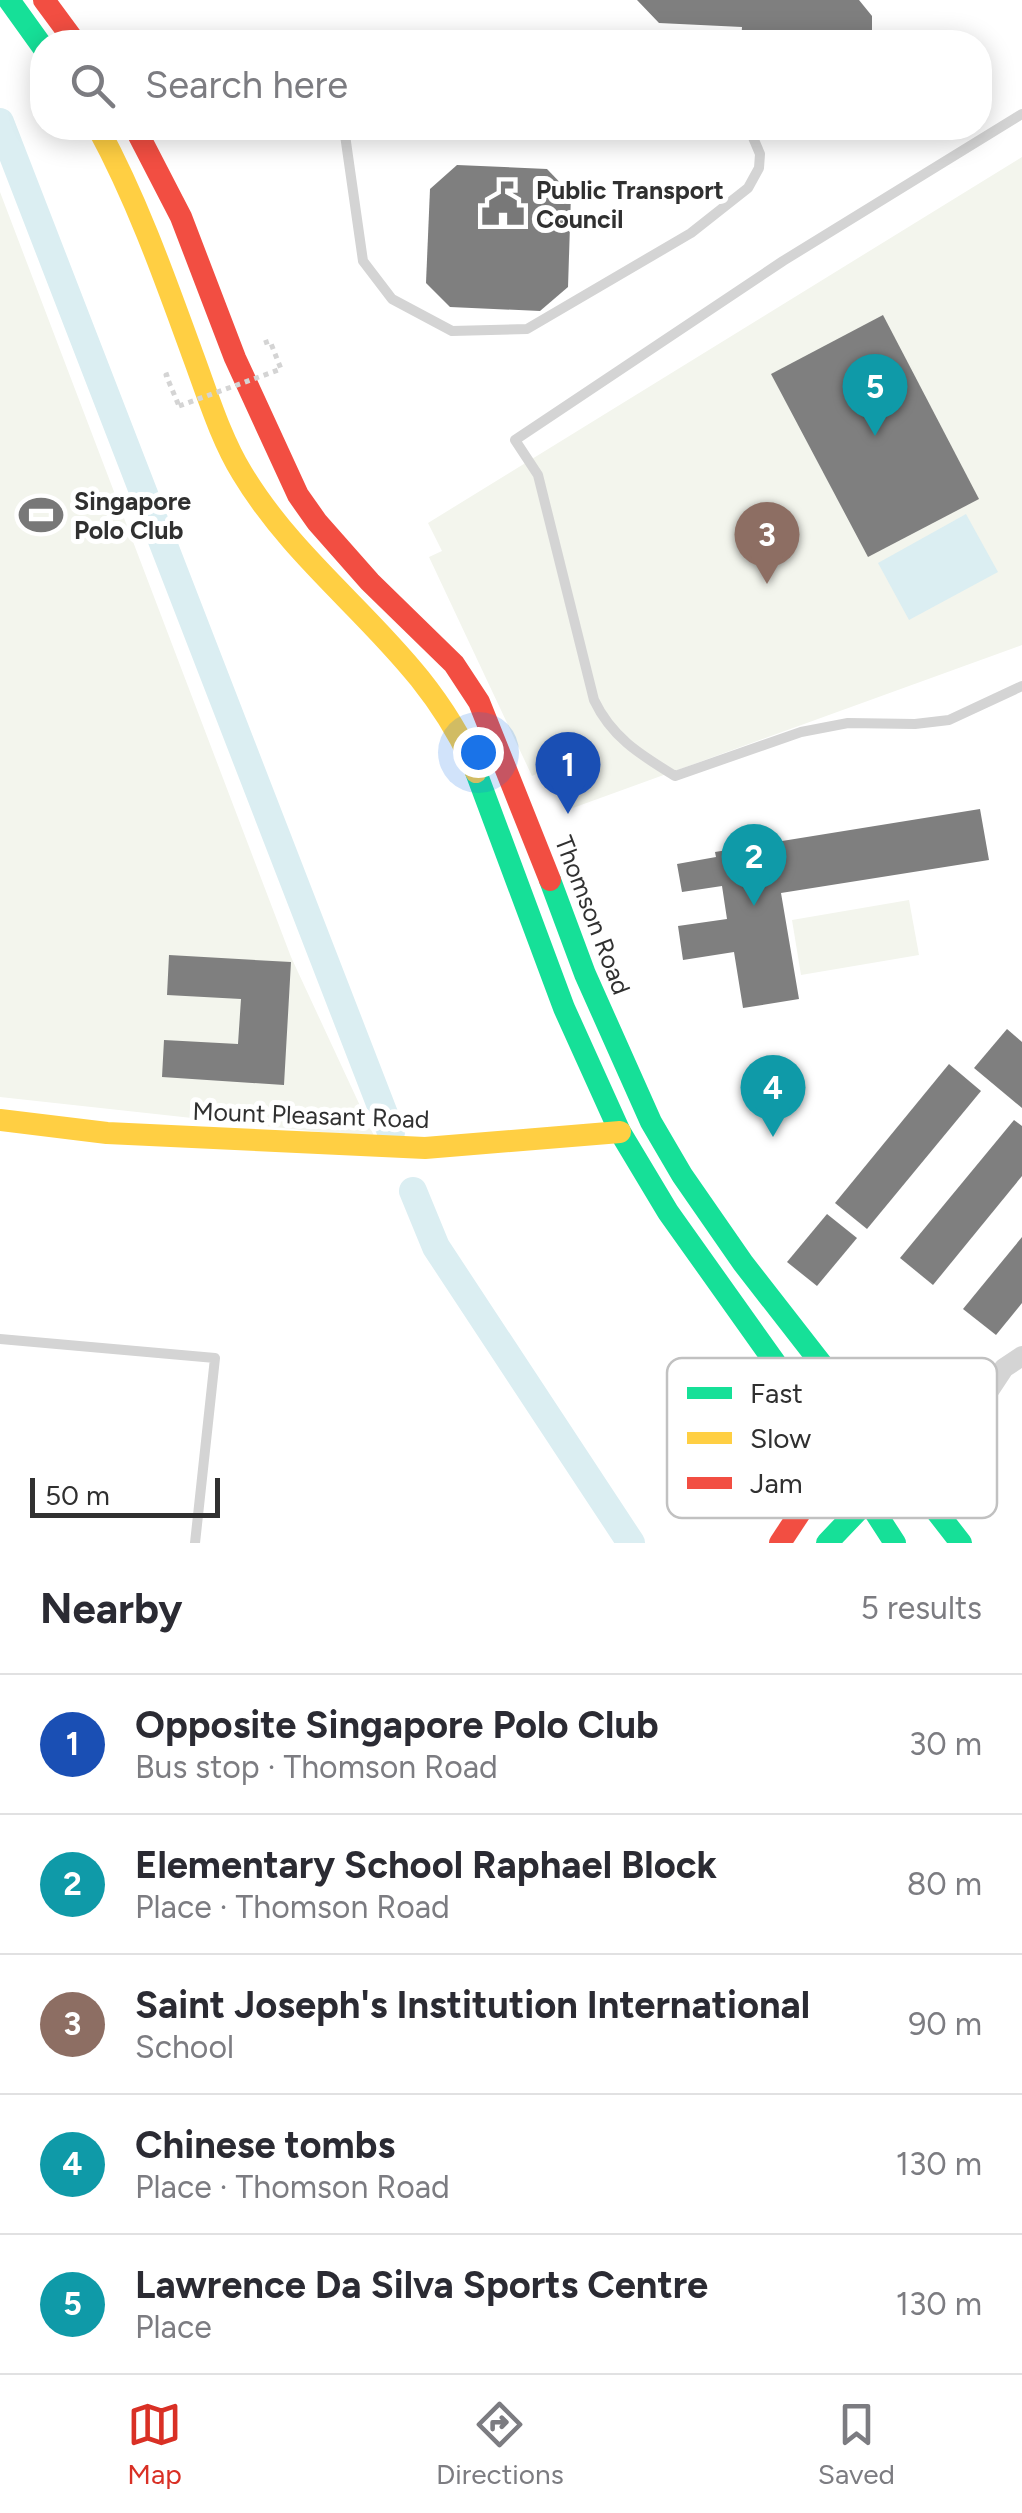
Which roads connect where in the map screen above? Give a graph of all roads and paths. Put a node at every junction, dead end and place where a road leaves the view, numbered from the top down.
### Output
1 (9, 0) edge
2 (44, 0) edge
3 (31, 30) edge
4 (66, 30) edge
5 (1022, 114) edge
6 (992, 132) edge
7 (104, 140) edge
8 (141, 140) edge
9 (346, 140) edge
10 (755, 140) edge
11 (980, 140) edge
12 (264, 343) dead end
13 (179, 406) dead end
14 (1022, 686) edge
15 (0, 1120) edge
16 (620, 1132) junction
17 (0, 1339) edge
18 (1022, 1356) edge
19 (773, 1358) edge
20 (816, 1358) edge
21 (997, 1379) edge
22 (796, 1518) edge
23 (851, 1518) edge
24 (880, 1518) edge
25 (942, 1518) edge
26 (195, 1543) edge
27 (780, 1543) edge
28 (827, 1543) edge
29 (895, 1543) edge
30 (962, 1543) edge

1 - 3 main road
2 - 4 main road
5 - 6 lane
7 - 16 main road
8 - 20 main road, Thomson Road
9 - 10 lane
11 - 14 lane
12 - 13 path, bridge
15 - 16 main road, Mount Pleasant Road
16 - 19 main road
17 - 26 lane
18 - 21 street
22 - 27 main road
23 - 28 main road
24 - 29 main road
25 - 30 main road, Thomson Road

